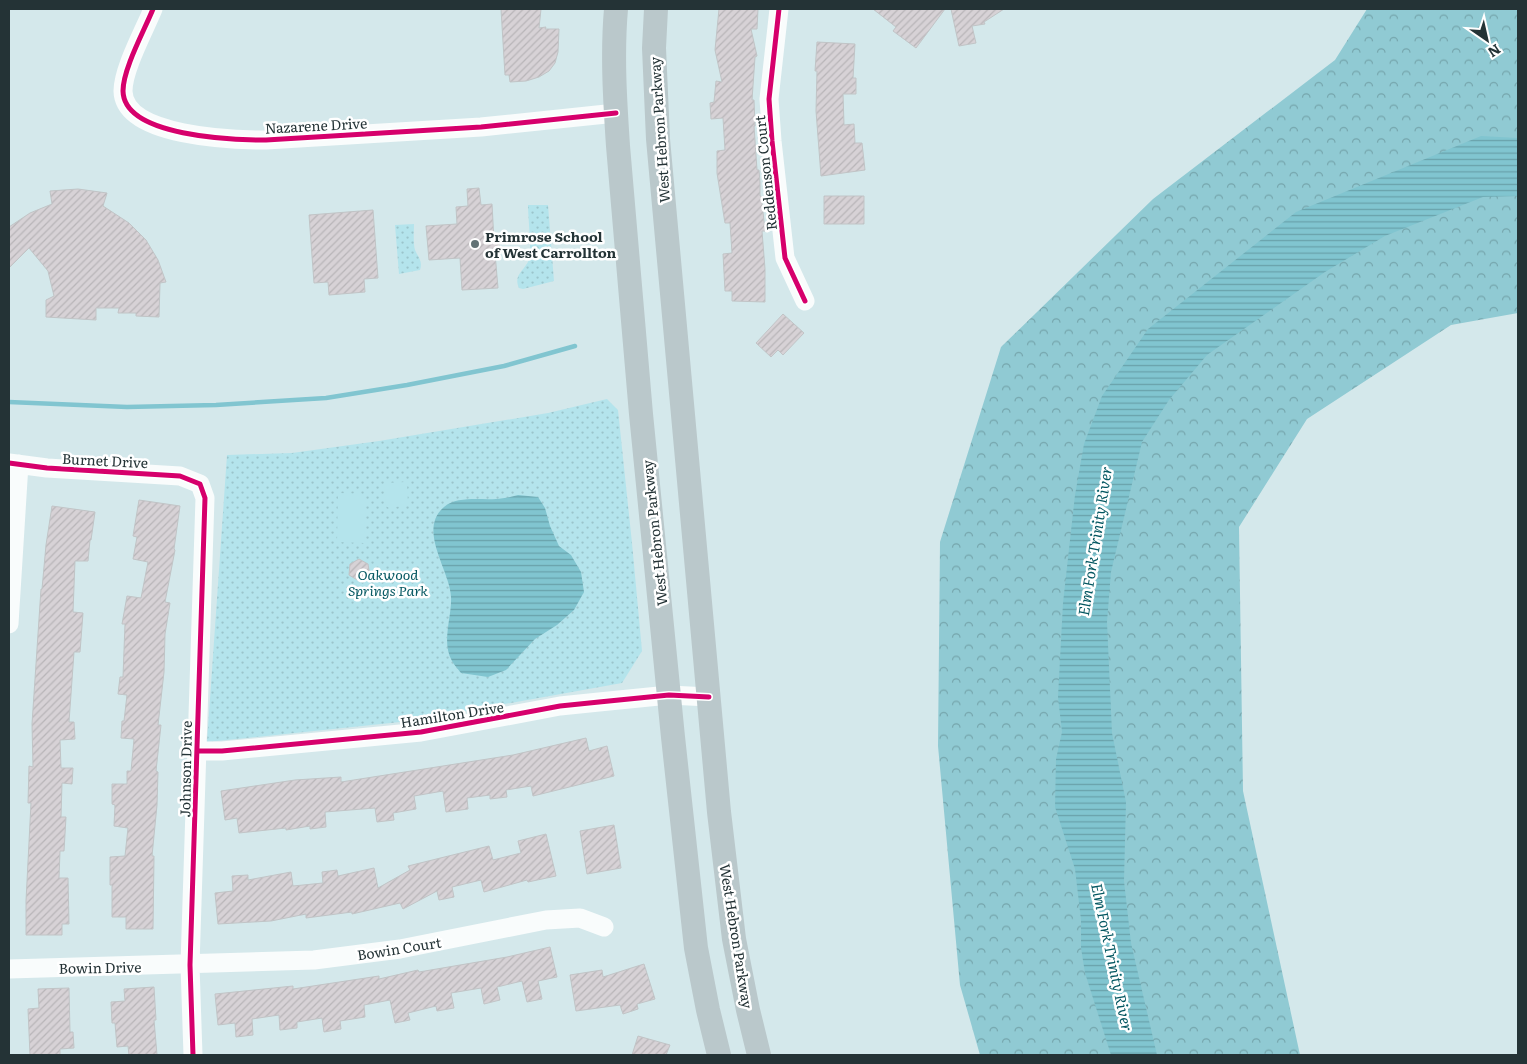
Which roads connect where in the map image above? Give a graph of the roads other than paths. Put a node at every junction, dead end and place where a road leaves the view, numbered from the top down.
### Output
1 (153, 9) edge
2 (616, 9) edge
3 (656, 9) edge
4 (779, 9) edge
5 (616, 113) junction
6 (805, 301) dead end
7 (14, 463) edge
8 (200, 484) joint
9 (9, 624) edge
10 (670, 695) junction
11 (709, 697) junction
12 (198, 751) junction
13 (604, 928) dead end
14 (190, 964) junction
15 (9, 969) edge
16 (193, 1055) edge
17 (719, 1055) edge
18 (759, 1055) edge

1 - 5 street, Nazarene Drive
2 - 5 main road, West Hebron Parkway
3 - 11 main road, West Hebron Parkway
4 - 6 street, Reddenson Court
5 - 10 main road, West Hebron Parkway
7 - 8 street, Burnet Drive
7 - 9 street
8 - 12 street, Johnson Drive
10 - 11 street, Hamilton Drive
10 - 12 street, Hamilton Drive
10 - 17 main road, West Hebron Parkway
11 - 18 main road, West Hebron Parkway
12 - 14 street, Johnson Drive
13 - 14 street, Bowin Court
14 - 15 street, Bowin Drive
14 - 16 street, Johnson Drive

